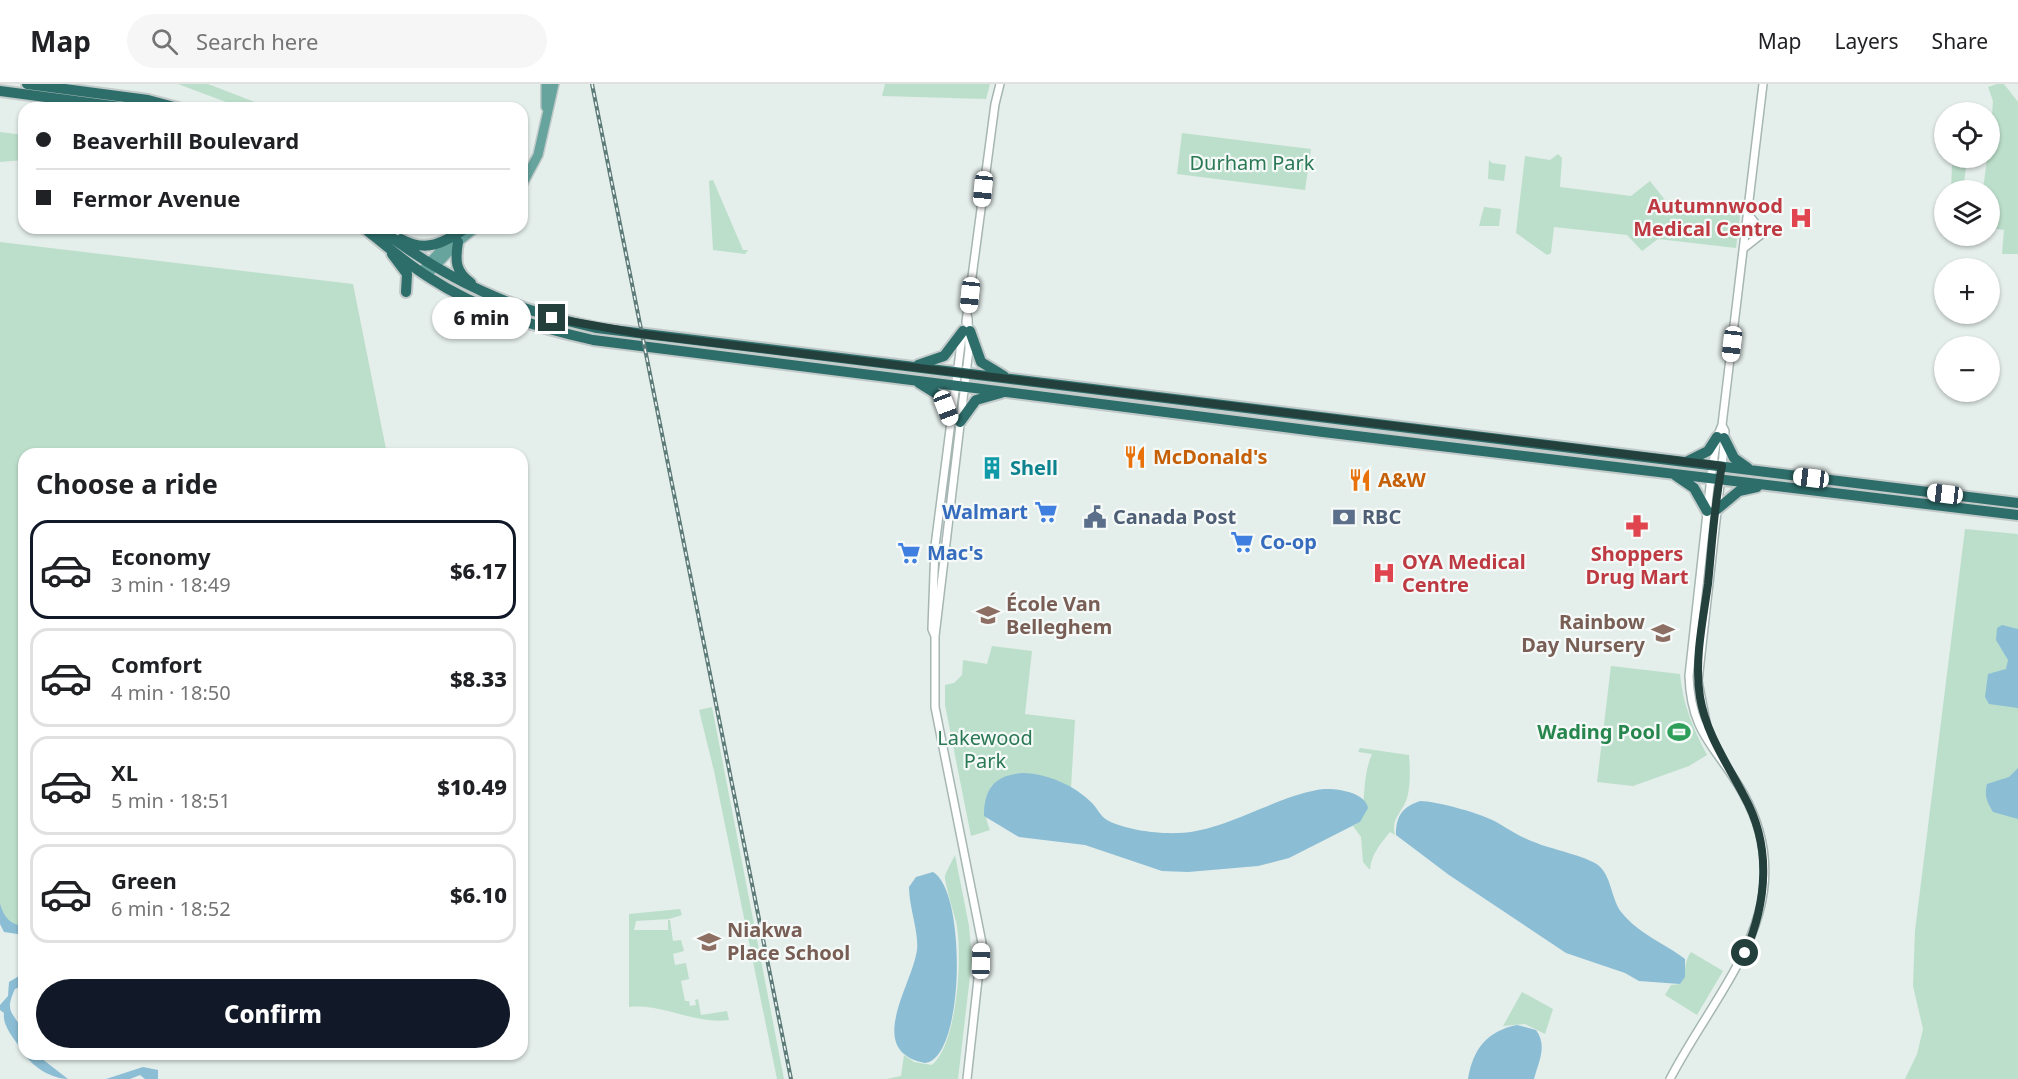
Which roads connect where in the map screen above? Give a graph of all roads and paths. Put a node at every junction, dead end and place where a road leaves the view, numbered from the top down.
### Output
1 (546, 84) edge
2 (554, 84) edge
3 (1000, 84) edge
4 (1763, 84) edge
5 (31, 88) edge
6 (0, 91) edge
7 (84, 96) junction
8 (106, 102) edge
9 (156, 102) edge
10 (545, 127) junction
11 (528, 174) edge
12 (1748, 214) junction
13 (371, 234) edge
14 (387, 234) edge
15 (391, 234) edge
16 (457, 234) edge
17 (458, 234) edge
18 (468, 234) edge
19 (458, 242) junction
20 (386, 246) junction
21 (1744, 248) junction
22 (427, 270) junction
23 (406, 292) dead end
24 (491, 296) junction
25 (966, 331) junction
26 (903, 366) junction
27 (910, 379) junction
28 (960, 379) junction
29 (1016, 380) junction
30 (1011, 391) junction
31 (955, 421) junction
32 (1721, 437) junction
33 (1685, 462) junction
34 (1751, 470) junction
35 (1716, 472) junction
36 (1672, 473) junction
37 (1775, 485) junction
38 (2018, 503) edge
39 (1711, 511) junction
40 (2018, 515) edge
41 (968, 1079) edge
42 (1670, 1079) edge

1 - 10 main road
2 - 10 main road
3 - 25 street
4 - 12 street
5 - 6 highway
5 - 7 highway
7 - 8 highway
7 - 9 highway
10 - 11 main road
12 - 21 street
12 - 21 street
13 - 20 highway
14 - 22 highway
15 - 16 highway
17 - 22 main road
18 - 19 main road
19 - 22 main road
19 - 24 highway
20 - 22 highway
20 - 23 highway
21 - 32 street
22 - 24 highway
22 - 27 highway
24 - 26 highway
25 - 26 highway
25 - 28 street
25 - 29 highway
26 - 28 highway
27 - 28 highway
27 - 31 highway
28 - 29 highway
28 - 30 highway
28 - 31 street
29 - 33 highway
30 - 31 highway
30 - 36 highway
31 - 41 street
32 - 33 highway
32 - 34 highway
32 - 35 street
33 - 35 highway
34 - 35 highway
34 - 38 highway
35 - 36 highway
35 - 37 highway
35 - 39 street
36 - 39 highway
37 - 39 highway
37 - 40 highway
39 - 42 street

